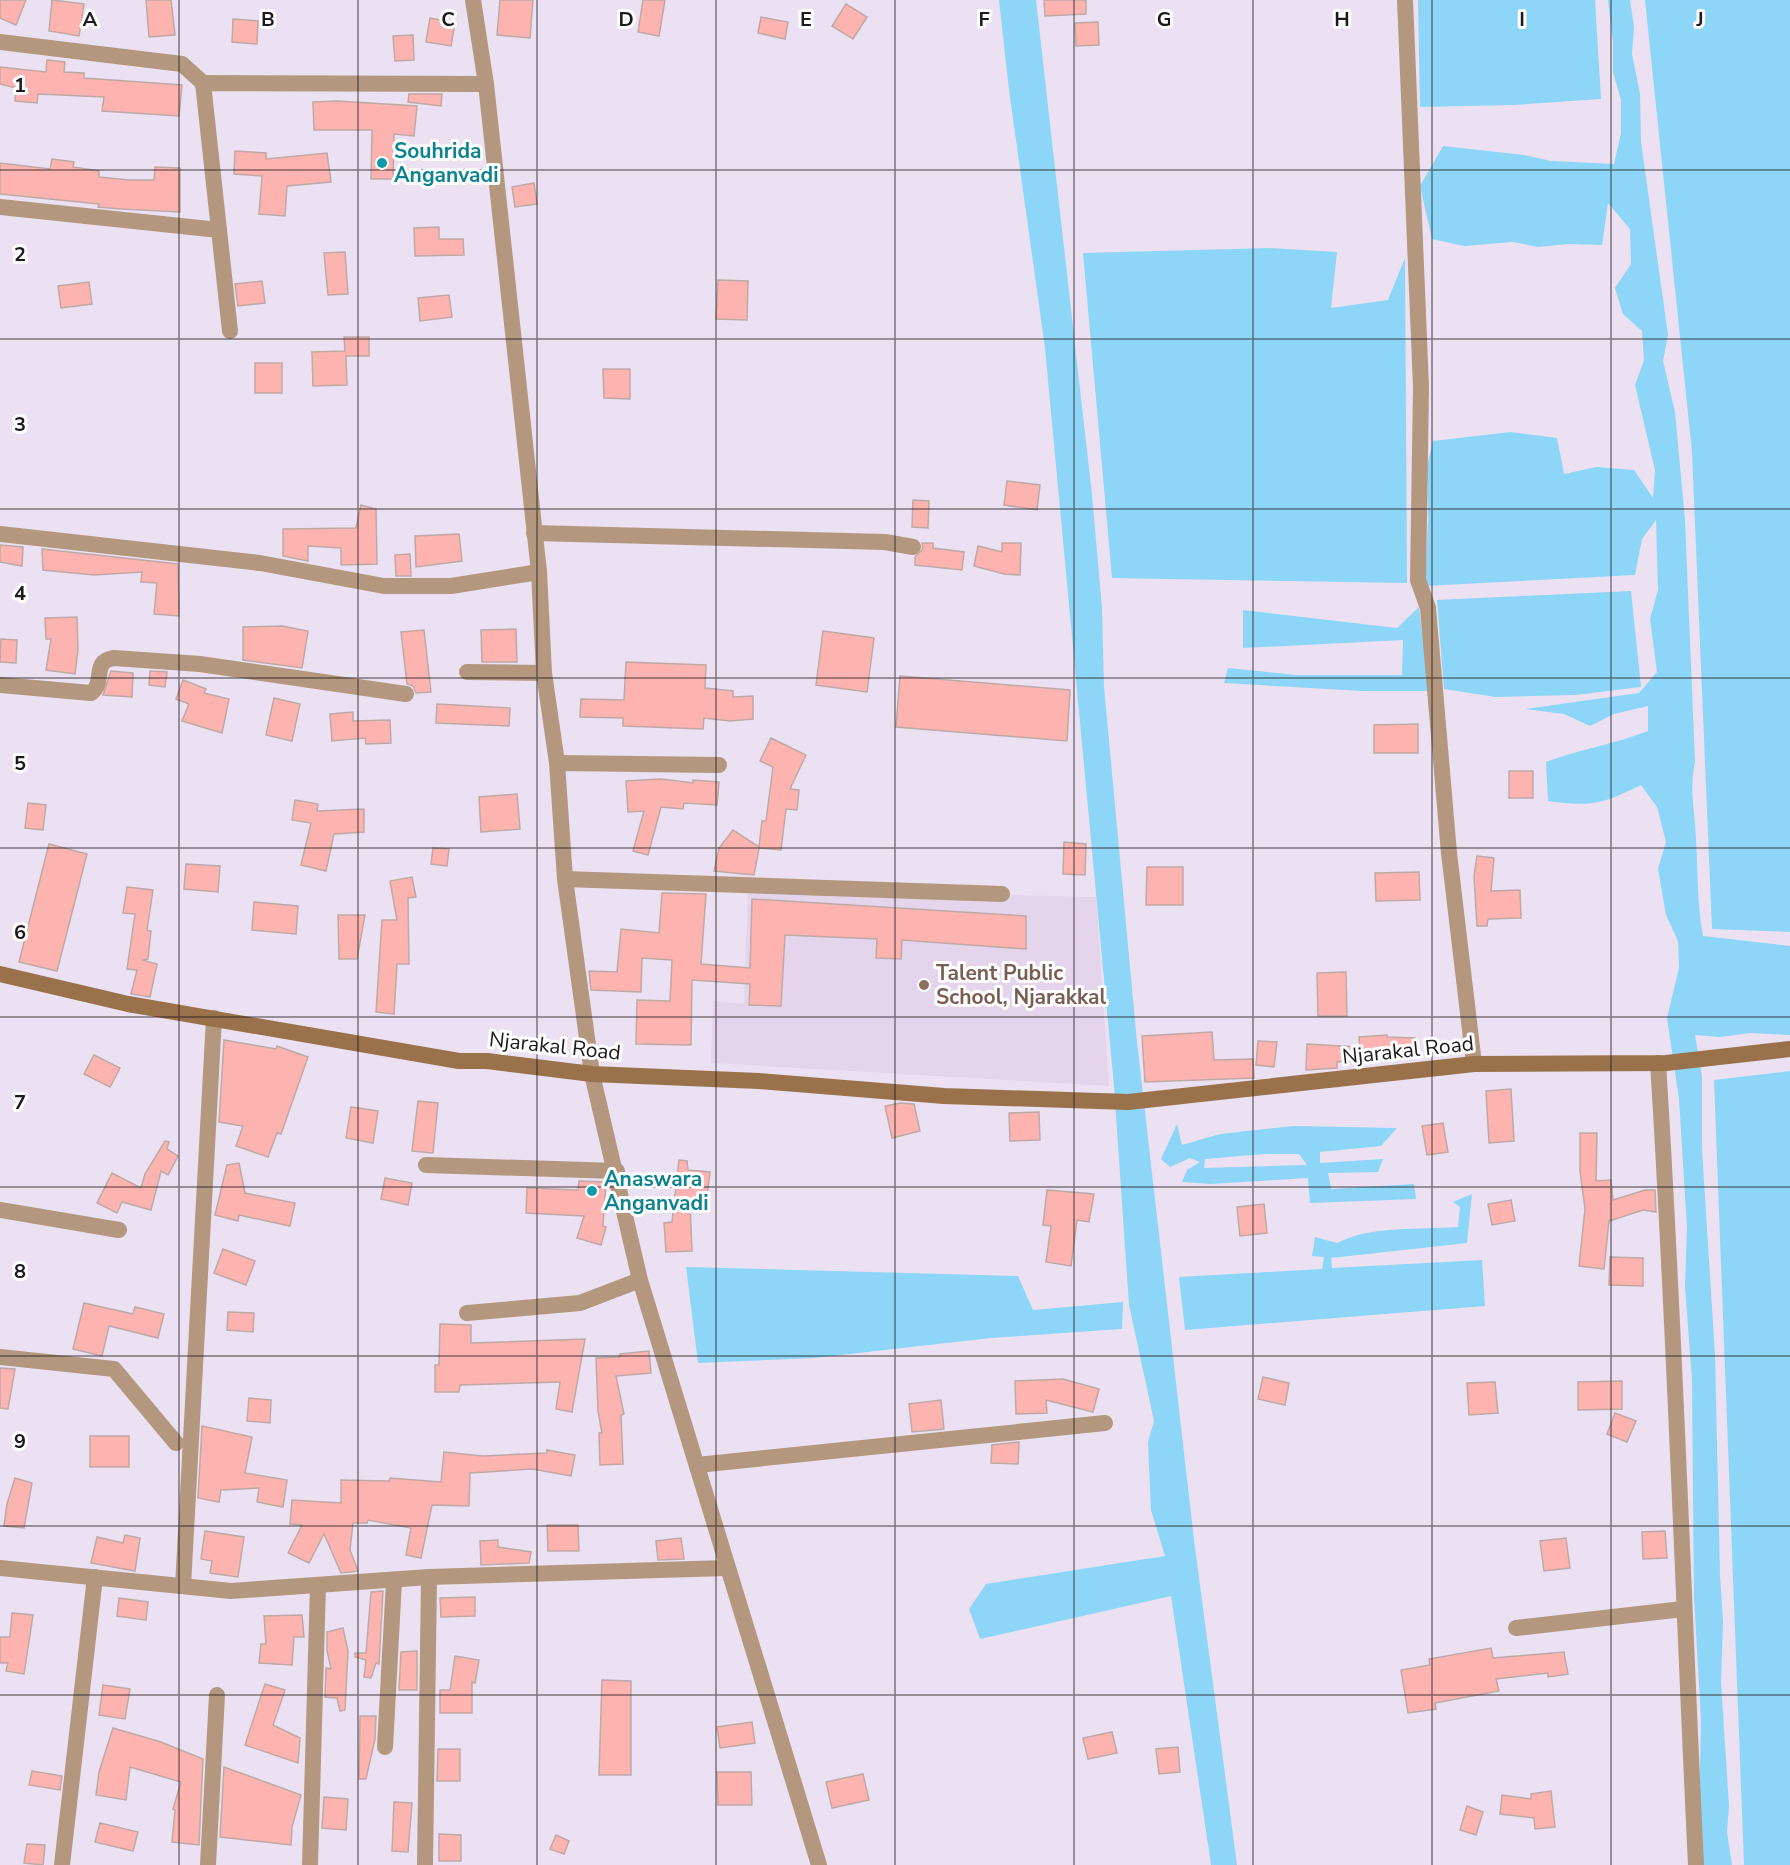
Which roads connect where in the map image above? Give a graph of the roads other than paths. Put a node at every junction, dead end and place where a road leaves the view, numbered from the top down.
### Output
1 (473, 0) edge
2 (1405, 0) edge
3 (0, 42) edge
4 (203, 83) junction
5 (486, 84) junction
6 (0, 207) edge
7 (219, 230) junction
8 (230, 331) dead end
9 (534, 533) junction
10 (0, 534) edge
11 (913, 547) dead end
12 (539, 572) junction
13 (467, 672) dead end
14 (544, 673) junction
15 (0, 685) edge
16 (406, 694) dead end
17 (557, 763) junction
18 (719, 765) dead end
19 (565, 879) junction
20 (1002, 894) dead end
21 (0, 975) edge
22 (214, 1018) junction
23 (1790, 1049) edge
24 (1662, 1063) junction
25 (1474, 1064) junction
26 (592, 1074) junction
27 (426, 1165) dead end
28 (616, 1171) junction
29 (0, 1210) edge
30 (119, 1230) dead end
31 (640, 1280) junction
32 (467, 1313) dead end
33 (0, 1357) edge
34 (1105, 1423) dead end
35 (176, 1443) dead end
36 (697, 1465) junction
37 (0, 1568) edge
38 (727, 1568) junction
39 (95, 1577) junction
40 (429, 1577) junction
41 (394, 1581) junction
42 (318, 1585) junction
43 (183, 1586) junction
44 (1683, 1609) junction
45 (1516, 1628) dead end
46 (217, 1695) dead end
47 (385, 1747) dead end
48 (62, 1865) edge
49 (208, 1865) edge
50 (310, 1865) edge
51 (425, 1865) edge
52 (819, 1865) edge
53 (1692, 1865) edge

1 - 5 street
2 - 25 street
3 - 4 street
4 - 5 street
4 - 7 street
5 - 9 street
6 - 7 street
7 - 8 street
9 - 11 street
9 - 12 street
10 - 12 street
12 - 14 street
13 - 14 street
14 - 17 street
15 - 16 street
17 - 18 street
17 - 19 street
19 - 20 street
19 - 26 street
21 - 22 main road, Njarakal Road
22 - 26 main road, Njarakal Road
22 - 43 street
23 - 24 main road, Njarakal Road
24 - 25 main road, Njarakal Road
24 - 44 street
25 - 26 main road, Njarakal Road
26 - 28 street
27 - 28 street
28 - 31 street
29 - 30 street
31 - 32 street
31 - 36 street
33 - 35 street
34 - 36 street
36 - 38 street
37 - 39 street
38 - 40 street
38 - 52 street
39 - 43 street
39 - 48 street
40 - 41 street
40 - 51 street
41 - 42 street
41 - 47 street
42 - 43 street
42 - 50 street
44 - 45 street
44 - 53 street
46 - 49 street

